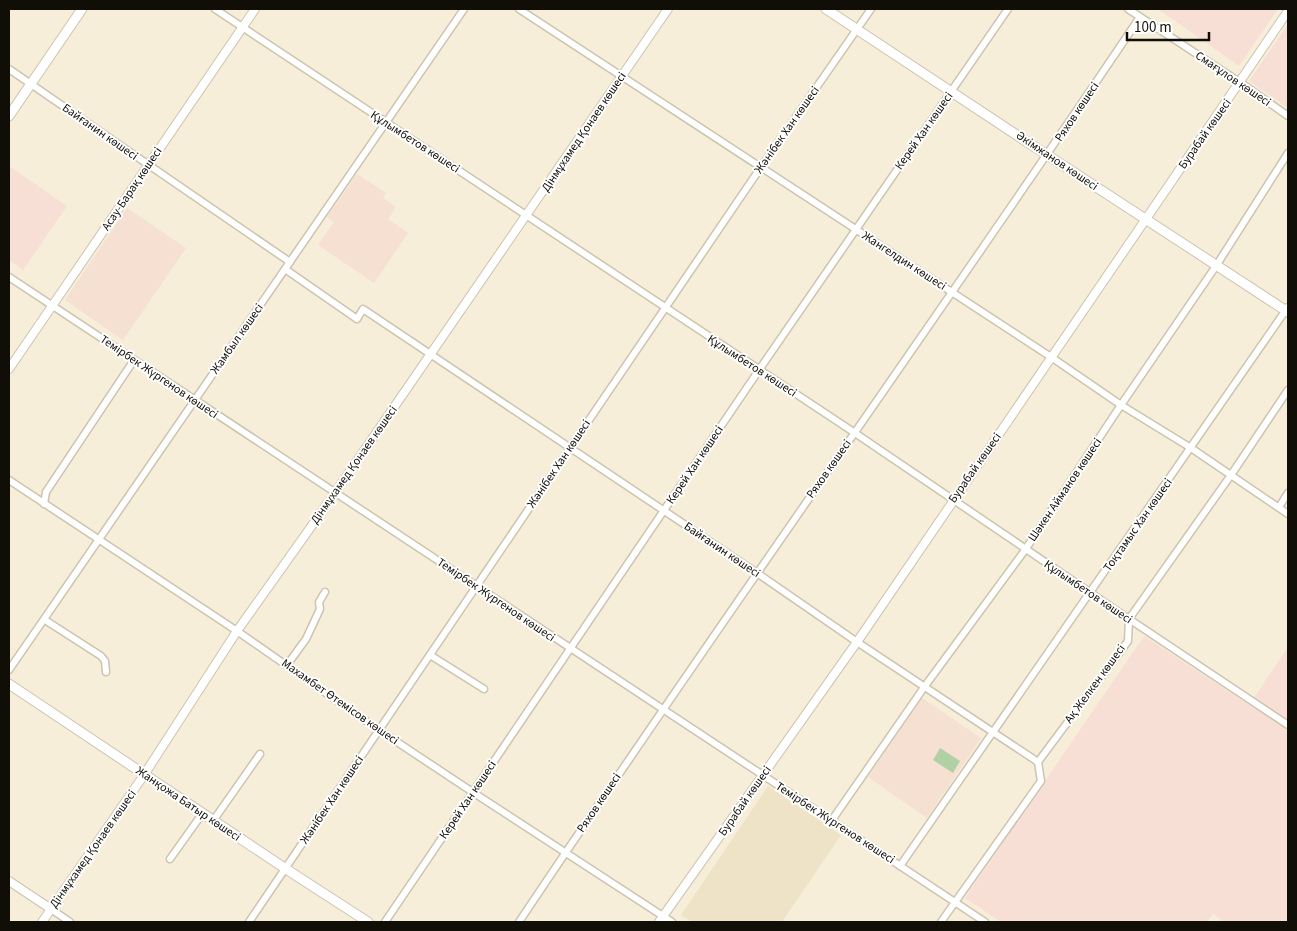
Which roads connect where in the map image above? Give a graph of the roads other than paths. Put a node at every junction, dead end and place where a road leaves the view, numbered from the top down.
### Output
1 (82, 9) edge
2 (215, 9) edge
3 (256, 9) edge
4 (464, 9) edge
5 (519, 9) edge
6 (668, 9) edge
7 (826, 9) edge
8 (871, 9) edge
9 (1008, 9) edge
10 (1128, 9) edge
11 (1288, 11) edge
12 (1140, 17) junction
13 (243, 28) junction
14 (857, 30) junction
15 (9, 69) edge
16 (622, 76) junction
17 (1241, 82) junction
18 (30, 84) junction
19 (951, 91) junction
20 (9, 116) edge
21 (1288, 116) edge
22 (385, 123) junction
23 (1288, 153) edge
24 (1048, 154) junction
25 (148, 166) junction
26 (761, 167) junction
27 (527, 215) junction
28 (1146, 220) junction
29 (855, 230) junction
30 (290, 262) junction
31 (1216, 266) junction
32 (285, 269) junction
33 (9, 277) edge
34 (952, 293) junction
35 (52, 306) junction
36 (666, 308) junction
37 (1287, 310) edge
38 (430, 354) junction
39 (1051, 357) junction
40 (134, 360) junction
41 (9, 369) edge
42 (759, 370) junction
43 (1288, 390) edge
44 (194, 400) junction
45 (1121, 405) junction
46 (855, 433) junction
47 (570, 448) junction
48 (1191, 448) junction
49 (1231, 475) junction
50 (9, 480) edge
51 (335, 493) junction
52 (1288, 493) edge
53 (953, 500) junction
54 (44, 504) junction
55 (1279, 507) junction
56 (664, 511) junction
57 (1288, 514) edge
58 (97, 540) junction
59 (1025, 550) junction
60 (757, 573) junction
61 (477, 587) junction
62 (325, 592) dead end
63 (1090, 593) junction
64 (45, 620) junction
65 (1129, 620) junction
66 (237, 631) junction
67 (856, 642) junction
68 (570, 649) junction
69 (430, 655) junction
70 (287, 665) junction
71 (9, 670) edge
72 (106, 672) dead end
73 (9, 684) edge
74 (925, 686) junction
75 (484, 689) dead end
76 (662, 709) junction
77 (1288, 725) edge
78 (379, 730) junction
79 (993, 732) junction
80 (260, 754) dead end
81 (1038, 762) junction
82 (144, 775) junction
83 (762, 775) junction
84 (474, 793) junction
85 (202, 814) junction
86 (832, 820) junction
87 (213, 821) junction
88 (565, 853) junction
89 (170, 859) dead end
90 (900, 866) junction
91 (286, 869) junction
92 (9, 881) edge
93 (955, 903) junction
94 (51, 910) junction
95 (661, 919) edge
96 (42, 922) edge
97 (70, 922) edge
98 (249, 922) edge
99 (368, 922) edge
100 (385, 922) edge
101 (519, 922) edge
102 (672, 922) edge
103 (941, 922) edge
104 (985, 922) edge

1 - 18 main road
2 - 13 street, Құлымбетов көшесі
3 - 13 street, Асау-Барақ көшесі
4 - 22 street, Жамбыл көшесі
5 - 16 street, Жангелдин көшесі
6 - 16 street, Дінмұхамед Қонаев көшесі
7 - 14 main road, Әкімжанов көшесі
8 - 14 street, Жәнібек Хан көшесі
9 - 19 street, Керей Хан көшесі
10 - 12 street, Смағұлов көшесі
11 - 17 street, Бурабай көшесі
12 - 17 street, Смағұлов көшесі
12 - 24 street, Ряхов көшесі
13 - 22 street, Құлымбетов көшесі
13 - 25 street, Асау-Барақ көшесі
14 - 19 main road, Әкімжанов көшесі
14 - 26 street, Жәнібек Хан көшесі
15 - 18 street, Байғанин көшесі
16 - 26 street, Жангелдин көшесі
16 - 27 street, Дінмұхамед Қонаев көшесі
17 - 21 street, Смағұлов көшесі
17 - 28 street, Бурабай көшесі
18 - 20 main road
18 - 25 street, Байғанин көшесі
19 - 24 main road, Әкімжанов көшесі
19 - 29 street, Керей Хан көшесі
22 - 27 street, Құлымбетов көшесі
22 - 30 street, Жамбыл көшесі
23 - 31 street, Шәкен Айманов көшесі
24 - 28 main road, Әкімжанов көшесі
24 - 34 street, Ряхов көшесі
25 - 30 street, Байғанин көшесі
25 - 35 street, Асау-Барақ көшесі
26 - 29 street, Жангелдин көшесі
26 - 36 street, Жәнібек Хан көшесі
27 - 36 street, Құлымбетов көшесі
27 - 38 street, Дінмұхамед Қонаев көшесі
28 - 31 main road, Әкімжанов көшесі
28 - 39 street, Бурабай көшесі
29 - 34 street, Жангелдин көшесі
29 - 42 street, Керей Хан көшесі
30 - 32 street, Жамбыл көшесі
31 - 37 main road, Әкімжанов көшесі
31 - 45 street, Шәкен Айманов көшесі
32 - 38 street, Байғанин көшесі
32 - 44 street, Жамбыл көшесі
33 - 35 street, Темірбек Жүргенов көшесі
34 - 39 street, Жангелдин көшесі
34 - 46 street, Ряхов көшесі
35 - 40 street, Темірбек Жүргенов көшесі
35 - 41 street, Асау-Барақ көшесі
36 - 42 street, Құлымбетов көшесі
36 - 47 street, Жәнібек Хан көшесі
37 - 48 street, Тоқтамыс Хан көшесі
38 - 47 street, Байғанин көшесі
38 - 51 street, Дінмұхамед Қонаев көшесі
39 - 45 street, Жангелдин көшесі
39 - 53 street, Бурабай көшесі
40 - 44 street, Темірбек Жүргенов көшесі
40 - 54 street
42 - 46 street, Құлымбетов көшесі
42 - 56 street, Керей Хан көшесі
43 - 49 street, Ақ Желкен көшесі
44 - 51 street, Темірбек Жүргенов көшесі
44 - 58 street, Жамбыл көшесі
45 - 48 street, Жангелдин көшесі
45 - 59 street, Шәкен Айманов көшесі
46 - 53 street, Құлымбетов көшесі
46 - 60 street, Ряхов көшесі
47 - 56 street, Байғанин көшесі
47 - 61 street, Жәнібек Хан көшесі
48 - 49 street, Жангелдин көшесі
48 - 63 street, Тоқтамыс Хан көшесі
49 - 55 street, Жангелдин көшесі
49 - 65 street, Ақ Желкен көшесі
50 - 54 street, Махамбет Өтемісов көшесі
51 - 61 street, Темірбек Жүргенов көшесі
51 - 66 street, Дінмұхамед Қонаев көшесі
52 - 55 street
53 - 59 street, Құлымбетов көшесі
53 - 67 street, Бурабай көшесі
54 - 58 street, Махамбет Өтемісов көшесі
55 - 57 street, Жангелдин көшесі
56 - 60 street, Байғанин көшесі
56 - 68 street, Керей Хан көшесі
58 - 64 street, Жамбыл көшесі
58 - 66 street, Махамбет Өтемісов көшесі
59 - 63 street, Құлымбетов көшесі
59 - 74 street, Шәкен Айманов көшесі
60 - 67 street, Байғанин көшесі
60 - 76 street, Ряхов көшесі
61 - 68 street, Темірбек Жүргенов көшесі
61 - 69 street, Жәнібек Хан көшесі
62 - 70 street
63 - 65 street, Құлымбетов көшесі
63 - 79 street, Тоқтамыс Хан көшесі
64 - 71 street, Жамбыл көшесі
64 - 72 street
65 - 77 street, Құлымбетов көшесі
65 - 81 street, Ақ Желкен көшесі
66 - 70 street, Махамбет Өтемісов көшесі
66 - 82 street, Дінмұхамед Қонаев көшесі
67 - 74 street, Байғанин көшесі
67 - 83 street, Бурабай көшесі
68 - 76 street, Темірбек Жүргенов көшесі
68 - 84 street, Керей Хан көшесі
69 - 75 street
69 - 78 street, Жәнібек Хан көшесі
70 - 78 street, Махамбет Өтемісов көшесі
73 - 82 main road, Жанқожа Батыр көшесі
74 - 79 street, Байғанин көшесі
74 - 86 street, Шәкен Айманов көшесі
76 - 83 street, Темірбек Жүргенов көшесі
76 - 88 street, Ряхов көшесі
78 - 84 street, Махамбет Өтемісов көшесі
78 - 91 street, Жәнібек Хан көшесі
79 - 81 street, Байғанин көшесі
79 - 90 street, Тоқтамыс Хан көшесі
80 - 87 street
81 - 93 street
82 - 85 main road, Жанқожа Батыр көшесі
82 - 94 street, Дінмұхамед Қонаев көшесі
83 - 86 street, Темірбек Жүргенов көшесі
83 - 95 street, Бурабай көшесі
84 - 88 street, Махамбет Өтемісов көшесі
84 - 100 street, Керей Хан көшесі
85 - 87 main road, Жанқожа Батыр көшесі
85 - 89 street
86 - 90 street, Темірбек Жүргенов көшесі
87 - 91 main road, Жанқожа Батыр көшесі
88 - 95 street, Махамбет Өтемісов көшесі
88 - 101 street, Ряхов көшесі
90 - 93 street, Темірбек Жүргенов көшесі
91 - 98 street, Жәнібек Хан көшесі
91 - 99 main road, Жанқожа Батыр көшесі
92 - 94 street
93 - 103 street
93 - 104 street, Темірбек Жүргенов көшесі
94 - 96 street, Дінмұхамед Қонаев көшесі
94 - 97 street
95 - 102 street, Махамбет Өтемісов көшесі

